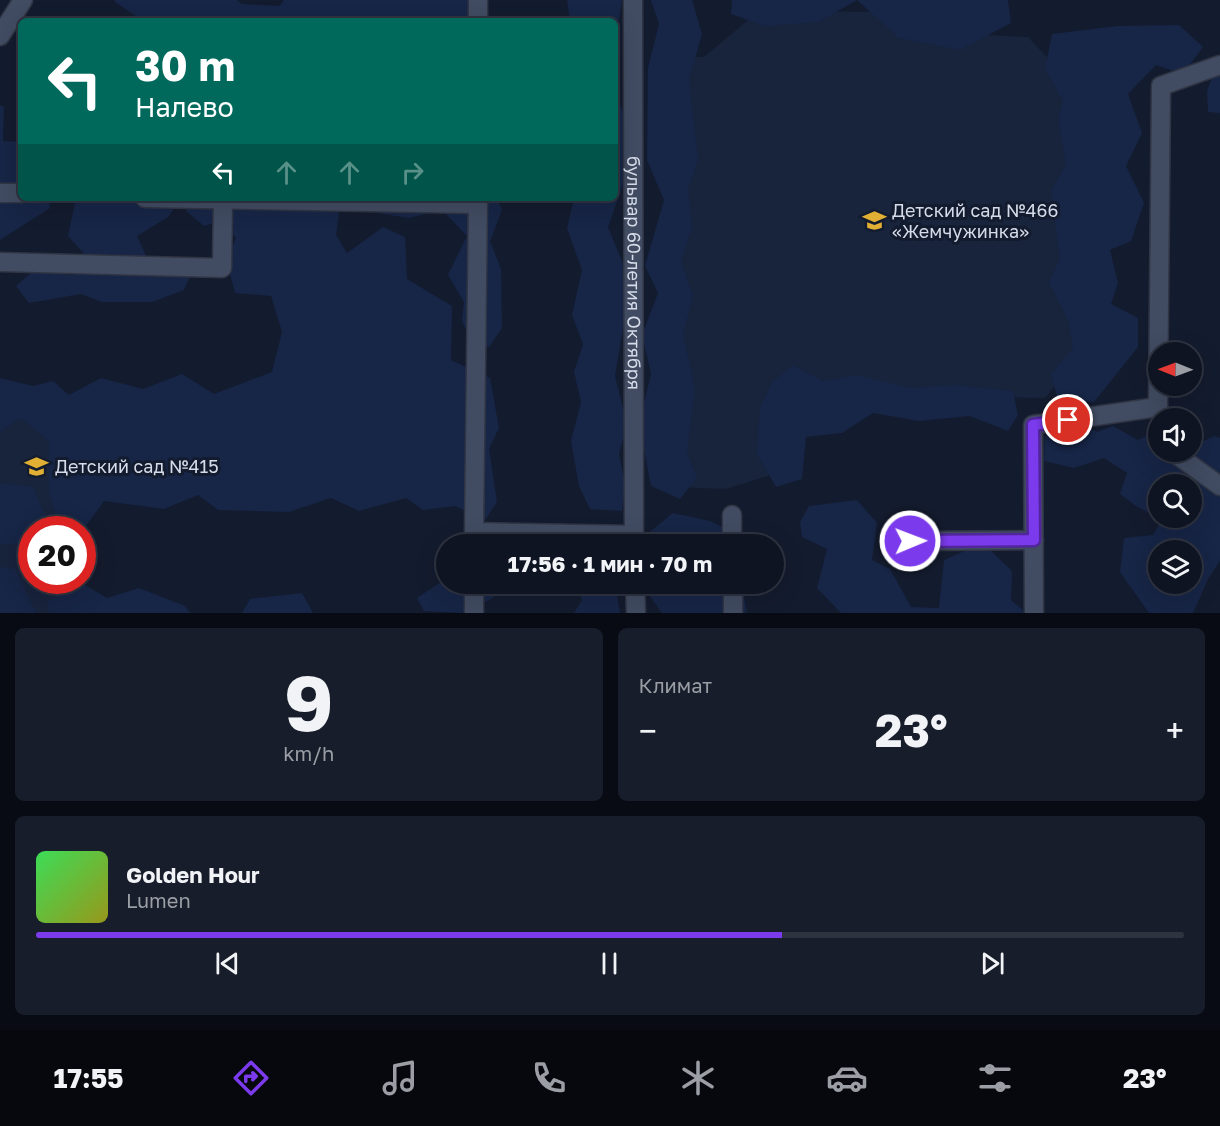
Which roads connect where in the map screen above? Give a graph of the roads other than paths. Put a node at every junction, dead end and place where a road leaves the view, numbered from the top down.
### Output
1 (23, 0) edge
2 (478, 0) edge
3 (633, 0) edge
4 (478, 18) edge
5 (0, 36) edge
6 (1220, 65) edge
7 (0, 192) edge
8 (18, 193) edge
9 (223, 201) joint
10 (478, 201) edge
11 (0, 262) edge
12 (1160, 408) edge
13 (1148, 414) edge
14 (1187, 462) edge
15 (1220, 486) edge
16 (732, 515) dead end
17 (474, 534) edge
18 (634, 534) edge
19 (732, 534) edge
20 (1034, 540) junction
21 (910, 541) dead end
22 (474, 594) edge
23 (635, 594) edge
24 (733, 594) edge
25 (474, 613) edge
26 (636, 613) edge
27 (733, 613) edge
28 (1034, 613) edge

1 - 5 street
2 - 4 street
3 - 18 street, бульвар 60-летия Октября
6 - 12 street
7 - 8 street
9 - 10 street
9 - 11 street
10 - 17 street
13 - 20 street
14 - 15 street
16 - 19 street
20 - 21 street
20 - 28 street
22 - 25 street
23 - 26 street
24 - 27 street

